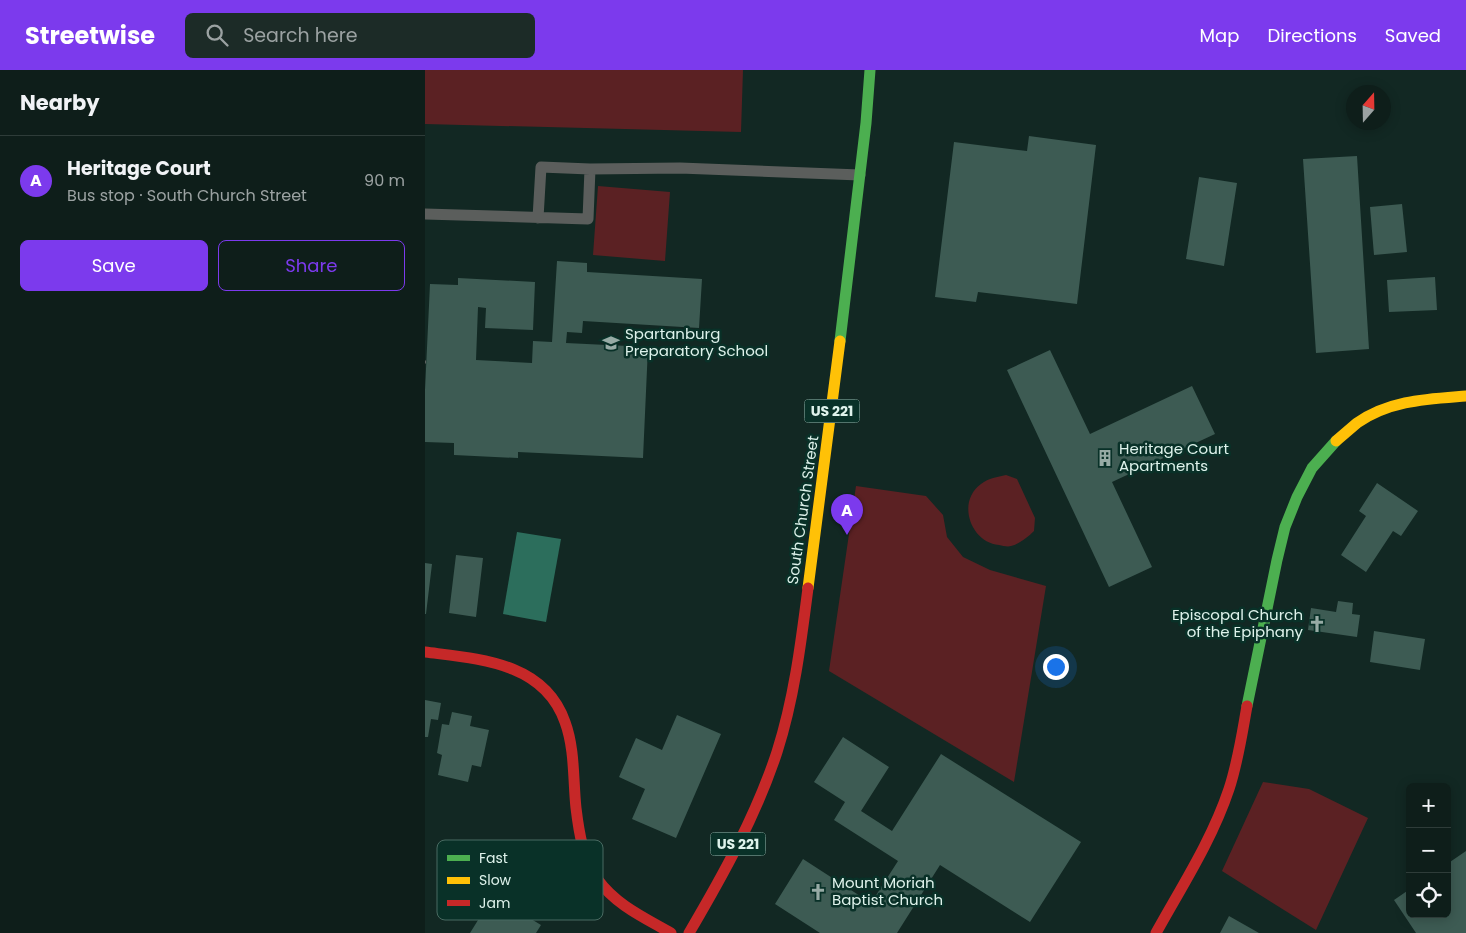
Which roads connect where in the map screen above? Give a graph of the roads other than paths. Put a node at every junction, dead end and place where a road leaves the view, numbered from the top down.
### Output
1 (870, 70) edge
2 (590, 169) junction
3 (860, 174) junction
4 (425, 214) edge
5 (538, 218) junction
6 (1466, 396) edge
7 (425, 652) edge
8 (580, 840) edge
9 (603, 886) edge
10 (671, 933) edge
11 (689, 933) edge
12 (1156, 933) edge

1 - 3 street, South Church Street / US 221
2 - 3 lane
2 - 5 lane
2 - 5 lane
3 - 11 street, South Church Street / US 221
4 - 5 lane
6 - 12 street
7 - 8 street
9 - 10 street

